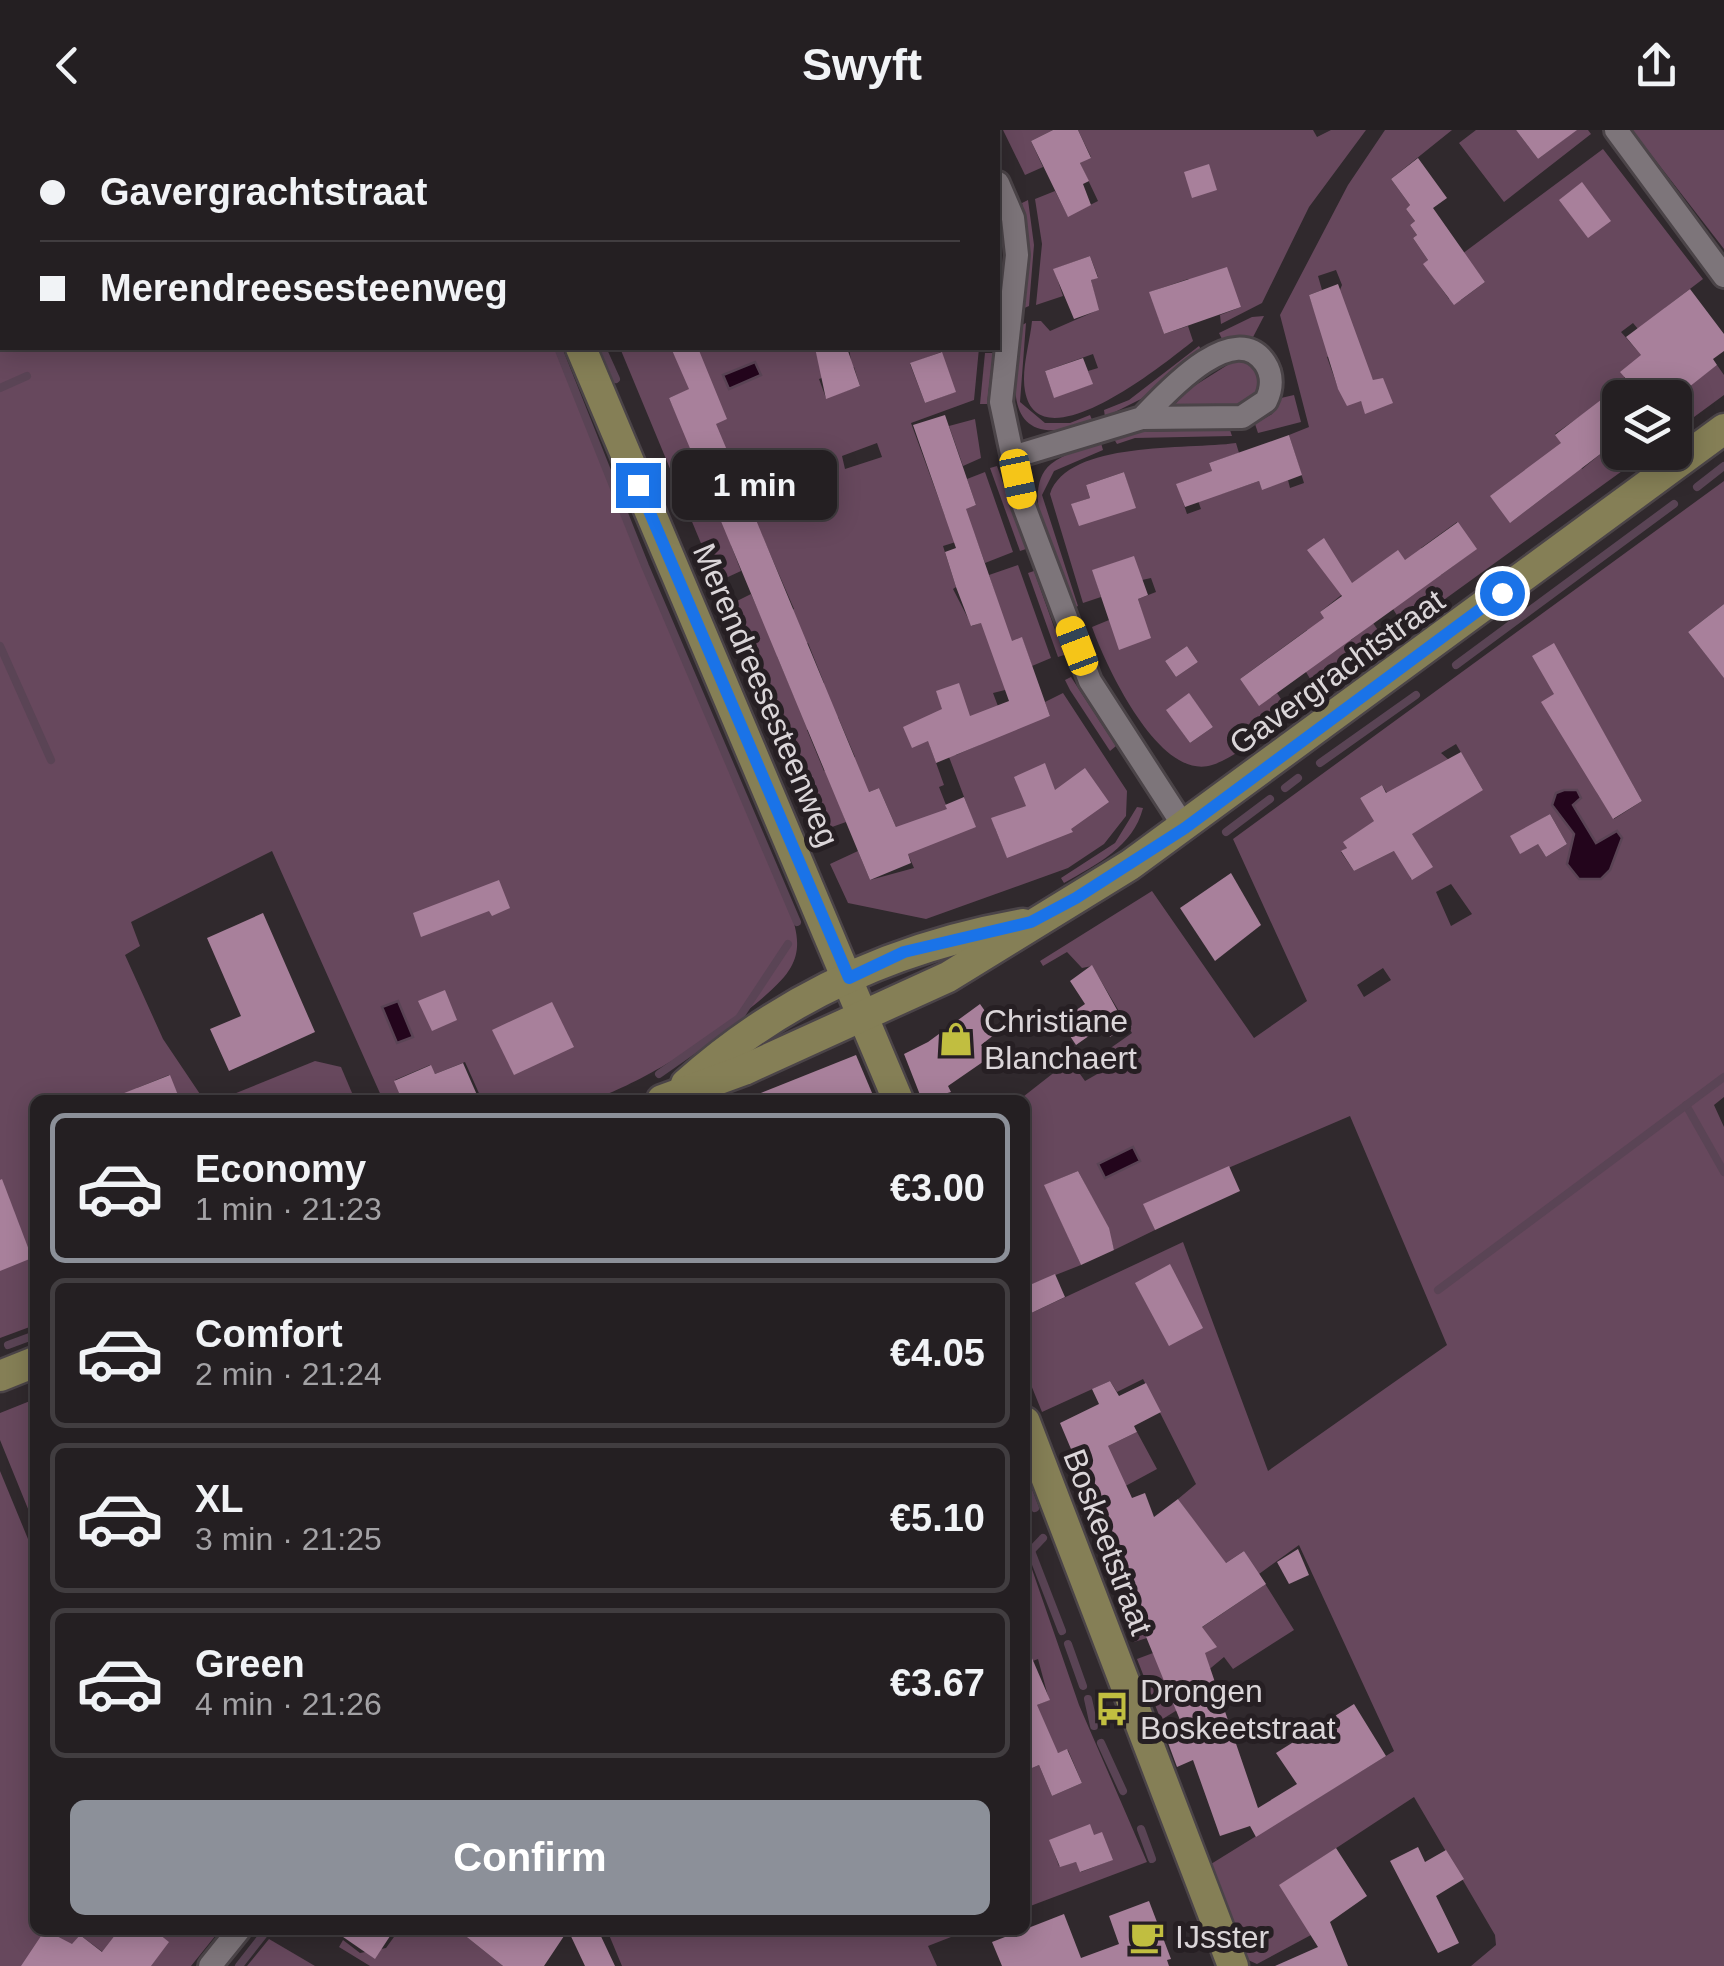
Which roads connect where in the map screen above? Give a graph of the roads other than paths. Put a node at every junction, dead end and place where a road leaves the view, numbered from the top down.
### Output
1 (1616, 130) edge
2 (1000, 188) edge
3 (1724, 276) edge
4 (582, 350) edge
5 (1142, 418) junction
6 (1724, 429) edge
7 (1013, 456) junction
8 (1185, 828) junction
9 (1031, 922) junction
10 (849, 978) junction
11 (864, 1015) junction
12 (671, 1095) edge
13 (674, 1095) edge
14 (896, 1095) edge
15 (30, 1364) edge
16 (0, 1376) edge
17 (1030, 1435) edge
18 (235, 1935) edge
19 (210, 1966) edge
20 (1232, 1966) edge

1 - 3 street
2 - 7 street
4 - 10 street, Merendreesesteenweg
5 - 5 street
5 - 7 street
6 - 8 street, Gavergrachtstraat
7 - 8 street
8 - 9 street, Gavergrachtstraat
9 - 10 street, Gavergrachtstraat
9 - 11 street, Gavergrachtstraat
10 - 11 street, Merendreesesteenweg
10 - 12 street, Gavergrachtstraat
11 - 13 street, Gavergrachtstraat
11 - 14 street
15 - 16 street
17 - 20 street, Boskeetstraat
18 - 19 street

